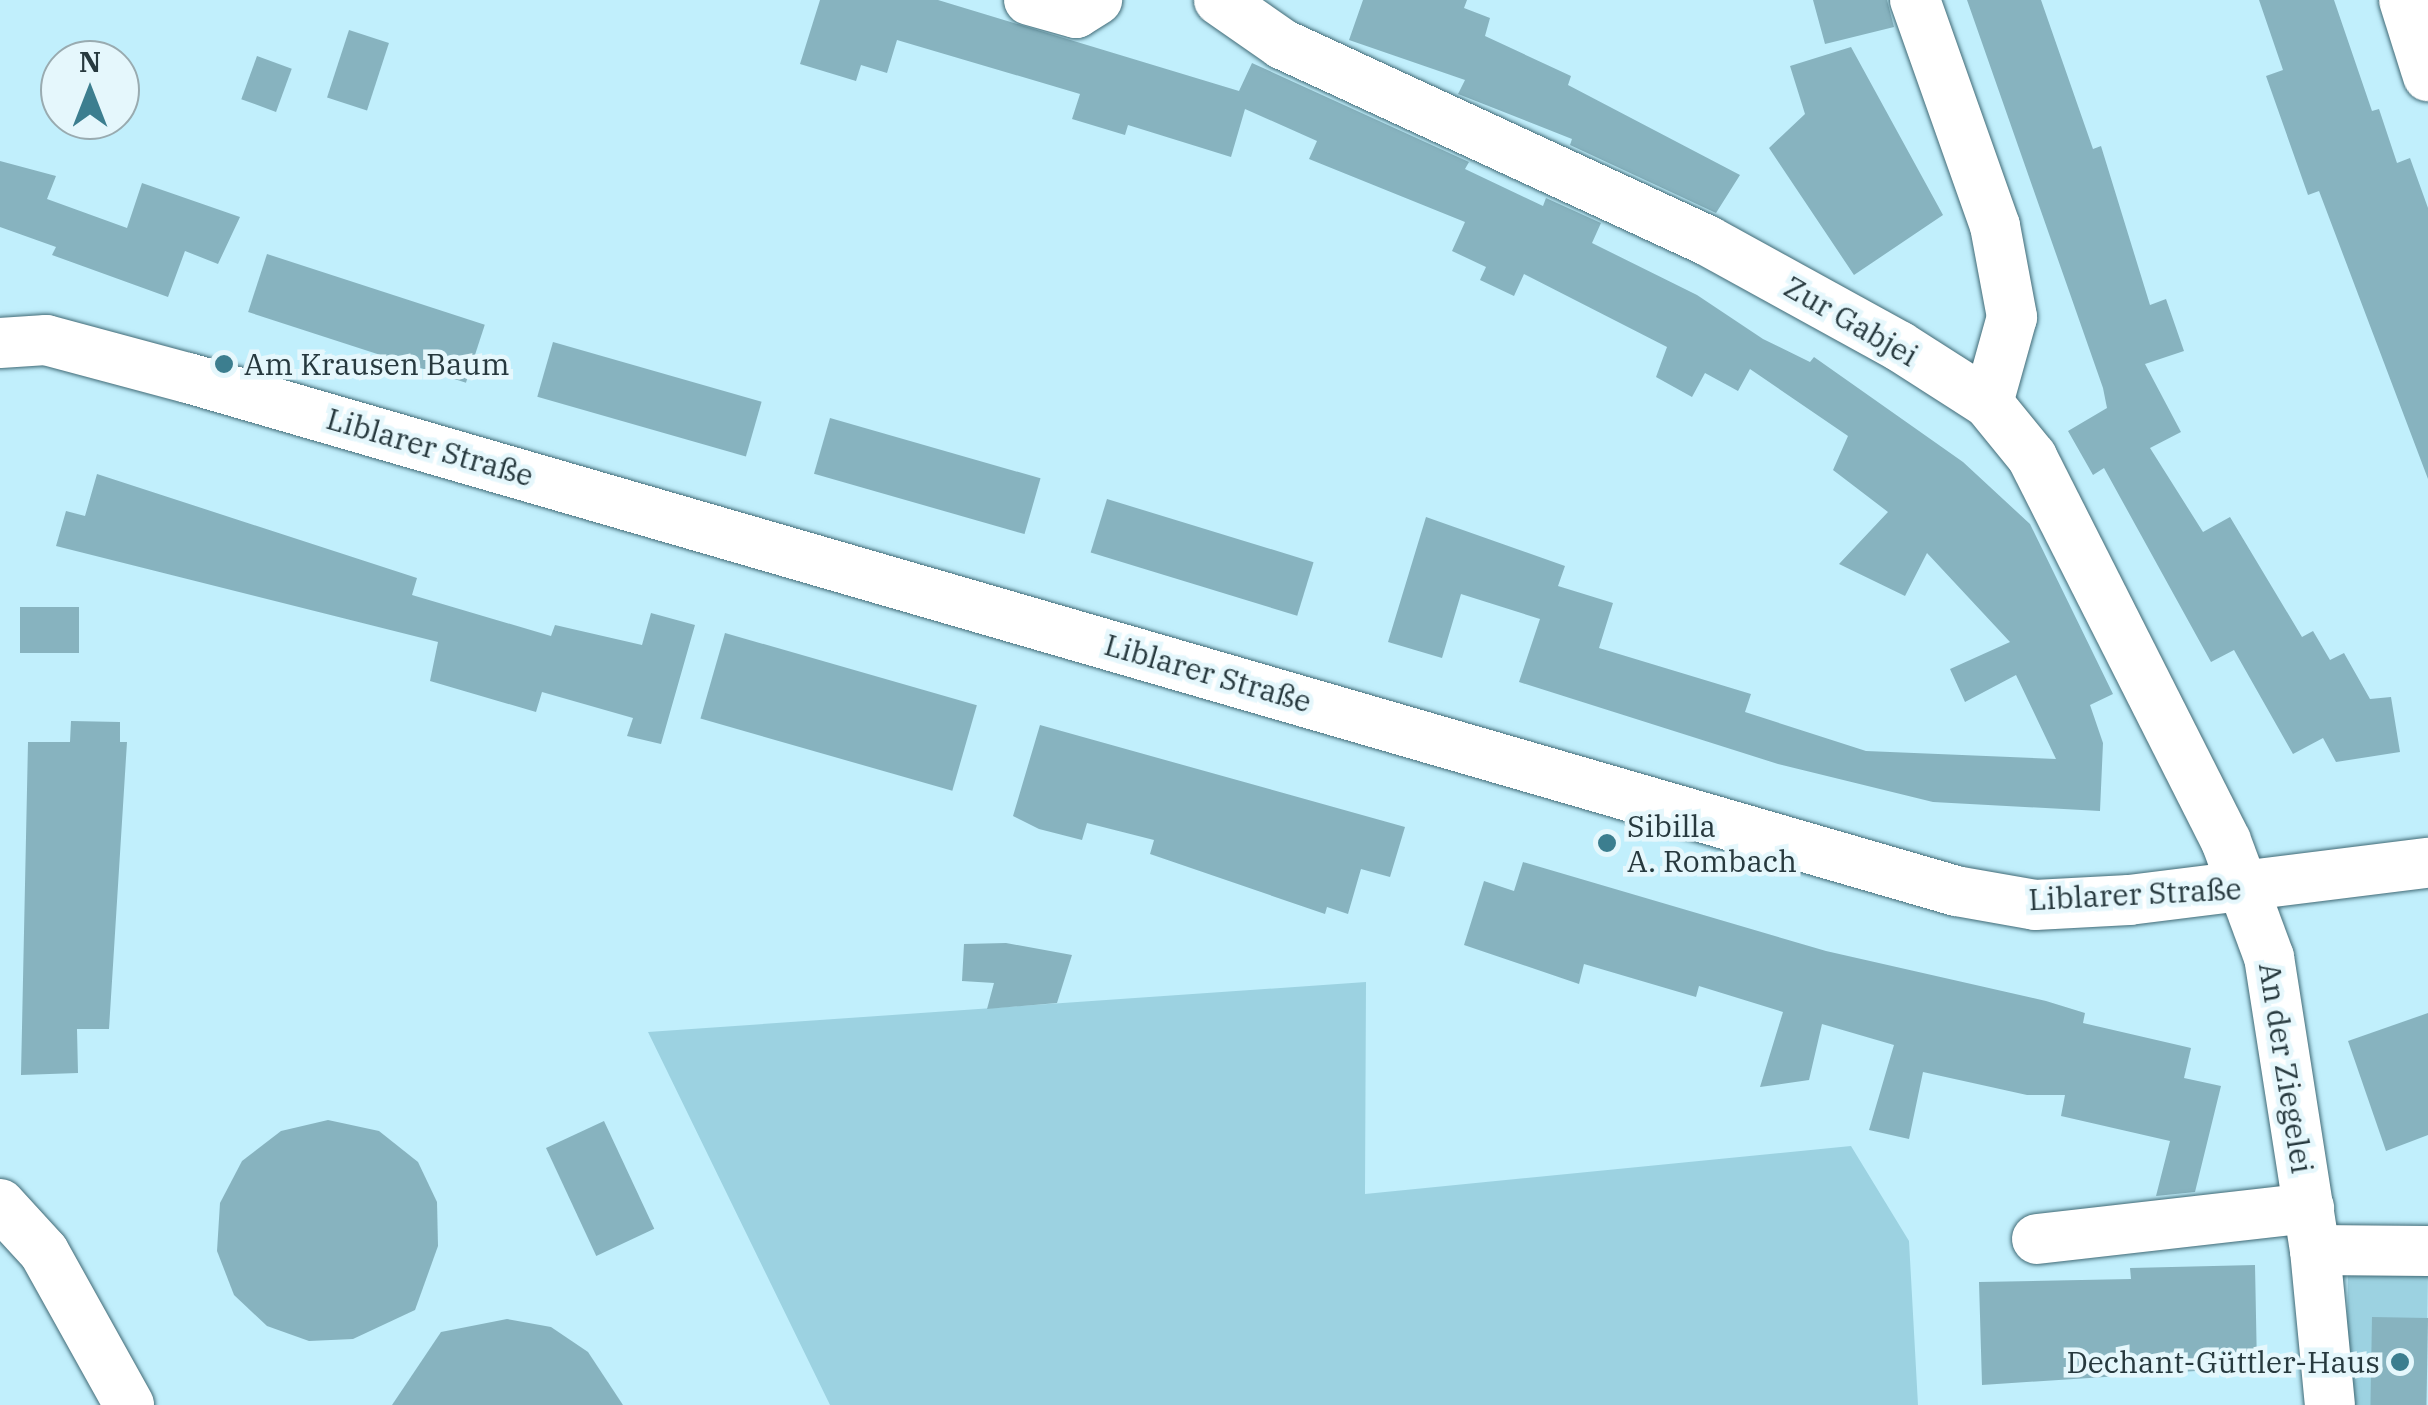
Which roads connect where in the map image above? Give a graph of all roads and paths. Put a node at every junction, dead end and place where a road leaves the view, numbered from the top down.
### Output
1 (1029, 0) edge
2 (1097, 0) edge
3 (1218, 0) edge
4 (1915, 0) edge
5 (2404, 0) edge
6 (2428, 76) edge
7 (0, 343) edge
8 (1988, 403) junction
9 (2428, 864) edge
10 (2246, 888) junction
11 (0, 1204) edge
12 (2312, 1229) junction
13 (2037, 1239) dead end
14 (2428, 1251) edge
15 (129, 1405) edge
16 (2330, 1405) edge

1 - 2 street
3 - 8 street, Zur Gabjei
4 - 8 street
5 - 6 street
7 - 10 street, Liblarer Straße
8 - 10 street, Zur Gabjei
9 - 10 street, Liblarer Straße
10 - 12 street, An der Ziegelei
11 - 15 street
12 - 13 street
12 - 14 street
12 - 16 street, An der Ziegelei

